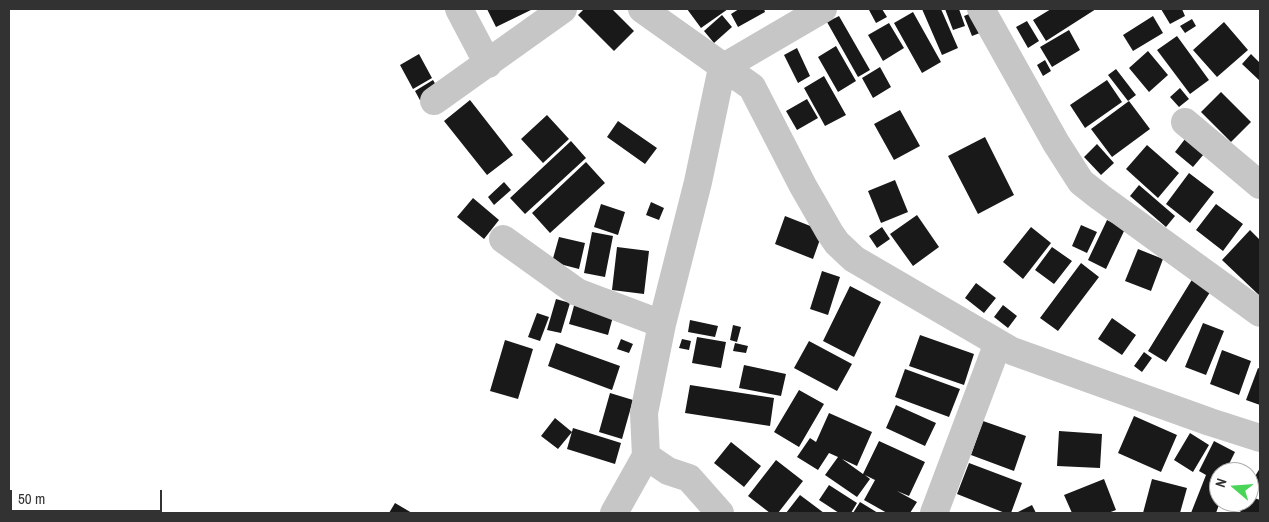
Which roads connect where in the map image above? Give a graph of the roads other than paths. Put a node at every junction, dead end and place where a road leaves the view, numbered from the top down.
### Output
1 (459, 9) edge
2 (564, 9) edge
3 (642, 9) edge
4 (823, 9) edge
5 (981, 9) edge
6 (488, 64) junction
7 (722, 68) junction
8 (434, 102) dead end
9 (1185, 122) dead end
10 (1260, 185) edge
11 (503, 239) dead end
12 (1260, 313) edge
13 (662, 324) junction
14 (998, 343) junction
15 (1260, 438) edge
16 (646, 456) junction
17 (614, 513) edge
18 (720, 513) edge
19 (934, 513) edge

1 - 6 street
2 - 6 street
3 - 7 street
4 - 7 street
5 - 12 street
6 - 8 street
7 - 13 street
7 - 14 street
9 - 10 street
11 - 13 street
13 - 16 street
14 - 15 street
14 - 19 street
16 - 17 street
16 - 18 street

